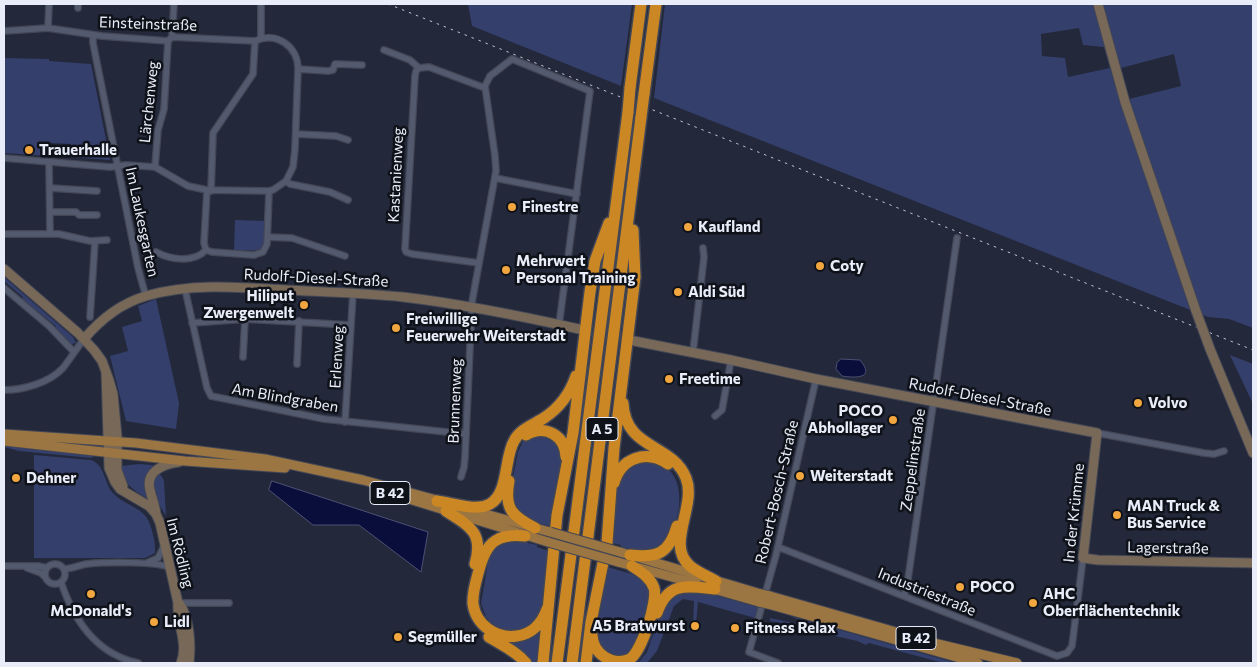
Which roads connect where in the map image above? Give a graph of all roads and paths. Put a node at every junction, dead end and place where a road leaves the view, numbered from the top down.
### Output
1 (49, 4) edge
2 (174, 4) edge
3 (261, 4) edge
4 (641, 4) edge
5 (656, 4) edge
6 (1098, 4) edge
7 (48, 28) junction
8 (4, 31) edge
9 (93, 35) junction
10 (170, 39) junction
11 (258, 39) junction
12 (384, 50) dead end
13 (362, 65) dead end
14 (419, 68) junction
15 (298, 69) junction
16 (485, 88) junction
17 (296, 134) junction
18 (348, 140) dead end
19 (4, 158) edge
20 (49, 162) junction
21 (117, 166) junction
22 (155, 167) junction
23 (495, 178) junction
24 (286, 181) junction
25 (50, 188) junction
26 (97, 191) dead end
27 (209, 191) junction
28 (269, 192) junction
29 (577, 194) junction
30 (632, 195) junction
31 (348, 200) dead end
32 (616, 202) junction
33 (50, 212) junction
34 (97, 215) dead end
35 (4, 234) edge
36 (50, 234) junction
37 (268, 237) junction
38 (957, 238) dead end
39 (107, 240) dead end
40 (94, 241) junction
41 (703, 248) dead end
42 (206, 250) junction
43 (156, 252) dead end
44 (345, 256) dead end
45 (479, 263) junction
46 (4, 269) edge
47 (4, 288) edge
48 (185, 289) junction
49 (353, 293) junction
50 (146, 297) junction
51 (472, 307) junction
52 (90, 318) dead end
53 (245, 319) junction
54 (299, 321) junction
55 (192, 323) junction
56 (350, 324) junction
57 (559, 324) junction
58 (579, 329) tunnel mouth
59 (84, 339) junction
60 (634, 341) tunnel mouth
61 (584, 346) junction
62 (74, 352) junction
63 (693, 352) junction
64 (243, 357) dead end
65 (731, 360) junction
66 (297, 364) dead end
67 (624, 370) junction
68 (106, 373) junction
69 (816, 379) junction
70 (4, 390) edge
71 (934, 402) junction
72 (715, 416) dead end
73 (345, 422) junction
74 (1097, 433) junction
75 (4, 434) edge
76 (466, 434) junction
77 (108, 440) junction
78 (4, 441) edge
79 (117, 441) junction
80 (1224, 450) dead end
81 (112, 453) junction
82 (1253, 453) edge
83 (185, 460) junction
84 (461, 477) dead end
85 (563, 482) junction
86 (438, 501) junction
87 (610, 502) junction
88 (446, 511) junction
89 (156, 514) junction
90 (535, 528) junction
91 (525, 536) junction
92 (165, 541) junction
93 (778, 547) junction
94 (627, 558) junction
95 (1083, 558) junction
96 (146, 563) junction
97 (1253, 563) edge
98 (4, 566) edge
99 (15, 566) junction
100 (47, 568) junction
101 (171, 568) junction
102 (64, 569) junction
103 (46, 577) junction
104 (60, 582) junction
105 (716, 585) junction
106 (904, 596) junction
107 (550, 600) junction
108 (764, 601) junction
109 (178, 603) junction
110 (196, 603) junction
111 (229, 603) dead end
112 (595, 609) junction
113 (185, 614) junction
114 (1067, 653) joint
115 (138, 663) edge
116 (184, 663) edge
117 (526, 663) edge
118 (543, 663) edge
119 (556, 663) edge
120 (572, 663) edge
121 (586, 663) edge
122 (633, 663) edge
123 (778, 663) edge
124 (978, 663) edge
125 (1017, 663) edge

1 - 7 street
2 - 10 street, Lärchenweg
3 - 11 street
4 - 32 highway, A 5, bridge
5 - 30 highway, A 5, bridge
6 - 82 street, bridge
7 - 8 street, Einsteinstraße
7 - 9 street, Einsteinstraße
9 - 10 street, Einsteinstraße
9 - 21 street, Im Laukesgarten
10 - 11 street, Einsteinstraße
10 - 22 street, Lärchenweg
11 - 15 street, Einsteinstraße
11 - 27 street
12 - 14 street
13 - 15 street
14 - 16 street
14 - 45 street, Kastanienweg
15 - 17 street
16 - 23 street, Brunnenweg
16 - 29 street
17 - 18 street
17 - 24 street
19 - 20 street
20 - 21 street
20 - 25 street
21 - 22 street
21 - 50 street, Im Laukesgarten
22 - 27 street
23 - 29 street
23 - 45 street, Brunnenweg
24 - 28 street
24 - 31 street
25 - 26 street
25 - 33 street
27 - 28 street
27 - 42 street
28 - 37 street
29 - 57 street
30 - 67 highway, A 5
30 - 120 highway, A 5
32 - 61 highway
32 - 119 highway, A 5
33 - 34 street
33 - 36 street
35 - 36 street
36 - 40 street
37 - 42 street
37 - 44 street
38 - 71 street, Zeppelinstraße
39 - 40 street
40 - 52 street
41 - 63 street
42 - 43 street
45 - 51 street, Brunnenweg
46 - 59 street
47 - 62 street
48 - 49 street, Rudolf-Diesel-Straße
48 - 50 street, Rudolf-Diesel-Straße
48 - 55 street, Am Blindgraben
49 - 51 street, Rudolf-Diesel-Straße
49 - 56 street, Erlenweg
50 - 59 street, Rudolf-Diesel-Straße
51 - 57 street, Rudolf-Diesel-Straße
51 - 76 street, Brunnenweg
53 - 54 street
53 - 55 street
53 - 64 street
54 - 56 street
54 - 66 street
55 - 73 street, Am Blindgraben
56 - 73 street, Erlenweg
57 - 58 street, Rudolf-Diesel-Straße
59 - 62 street
59 - 68 street
60 - 63 street, Rudolf-Diesel-Straße
61 - 85 highway
61 - 86 highway
62 - 70 street
63 - 65 street, Rudolf-Diesel-Straße
65 - 69 street, Rudolf-Diesel-Straße
65 - 72 street
67 - 87 highway, A 5
67 - 105 highway, A 5
68 - 77 street
68 - 79 street
69 - 71 street, Rudolf-Diesel-Straße
69 - 93 street, Robert-Bosch-Straße
71 - 74 street, Rudolf-Diesel-Straße
71 - 106 street, Zeppelinstraße
73 - 76 street, Am Blindgraben
74 - 80 street, Rudolf-Diesel-Straße
74 - 95 street, In der Krümme
75 - 77 main road, B 42
76 - 84 street, Brunnenweg
77 - 79 main road, B 42
77 - 81 street
78 - 81 main road, B 42
79 - 81 street
79 - 86 main road, B 42
81 - 83 main road, B 42
81 - 89 street, Im Rödling
83 - 88 main road, B 42
83 - 89 street
85 - 90 highway
85 - 107 highway
86 - 90 main road, B 42
87 - 94 highway
87 - 112 highway
88 - 91 main road, B 42
88 - 117 highway
89 - 92 street, Im Rödling
90 - 94 main road, B 42, bridge
91 - 94 main road, B 42, bridge
91 - 107 highway
92 - 96 street
92 - 101 street, Im Rödling
93 - 106 street, Industriestraße
93 - 108 street, Robert-Bosch-Straße
94 - 105 main road, B 42
94 - 112 highway
95 - 97 street, Lagerstraße
95 - 114 street, In der Krümme
96 - 101 street
96 - 102 street
98 - 99 street
99 - 100 street
99 - 103 street
100 - 102 street
100 - 103 street
101 - 109 street, Im Rödling
102 - 104 street
103 - 104 street
104 - 115 street
105 - 108 main road, B 42
105 - 122 highway
106 - 114 street, Industriestraße
107 - 118 highway
108 - 123 street, Robert-Bosch-Straße
108 - 124 main road, B 42
108 - 125 main road, B 42
109 - 110 street
109 - 113 street, Im Rödling
109 - 116 street, Im Rödling
110 - 111 street
110 - 113 street
112 - 121 highway
113 - 116 street, Im Rödling

